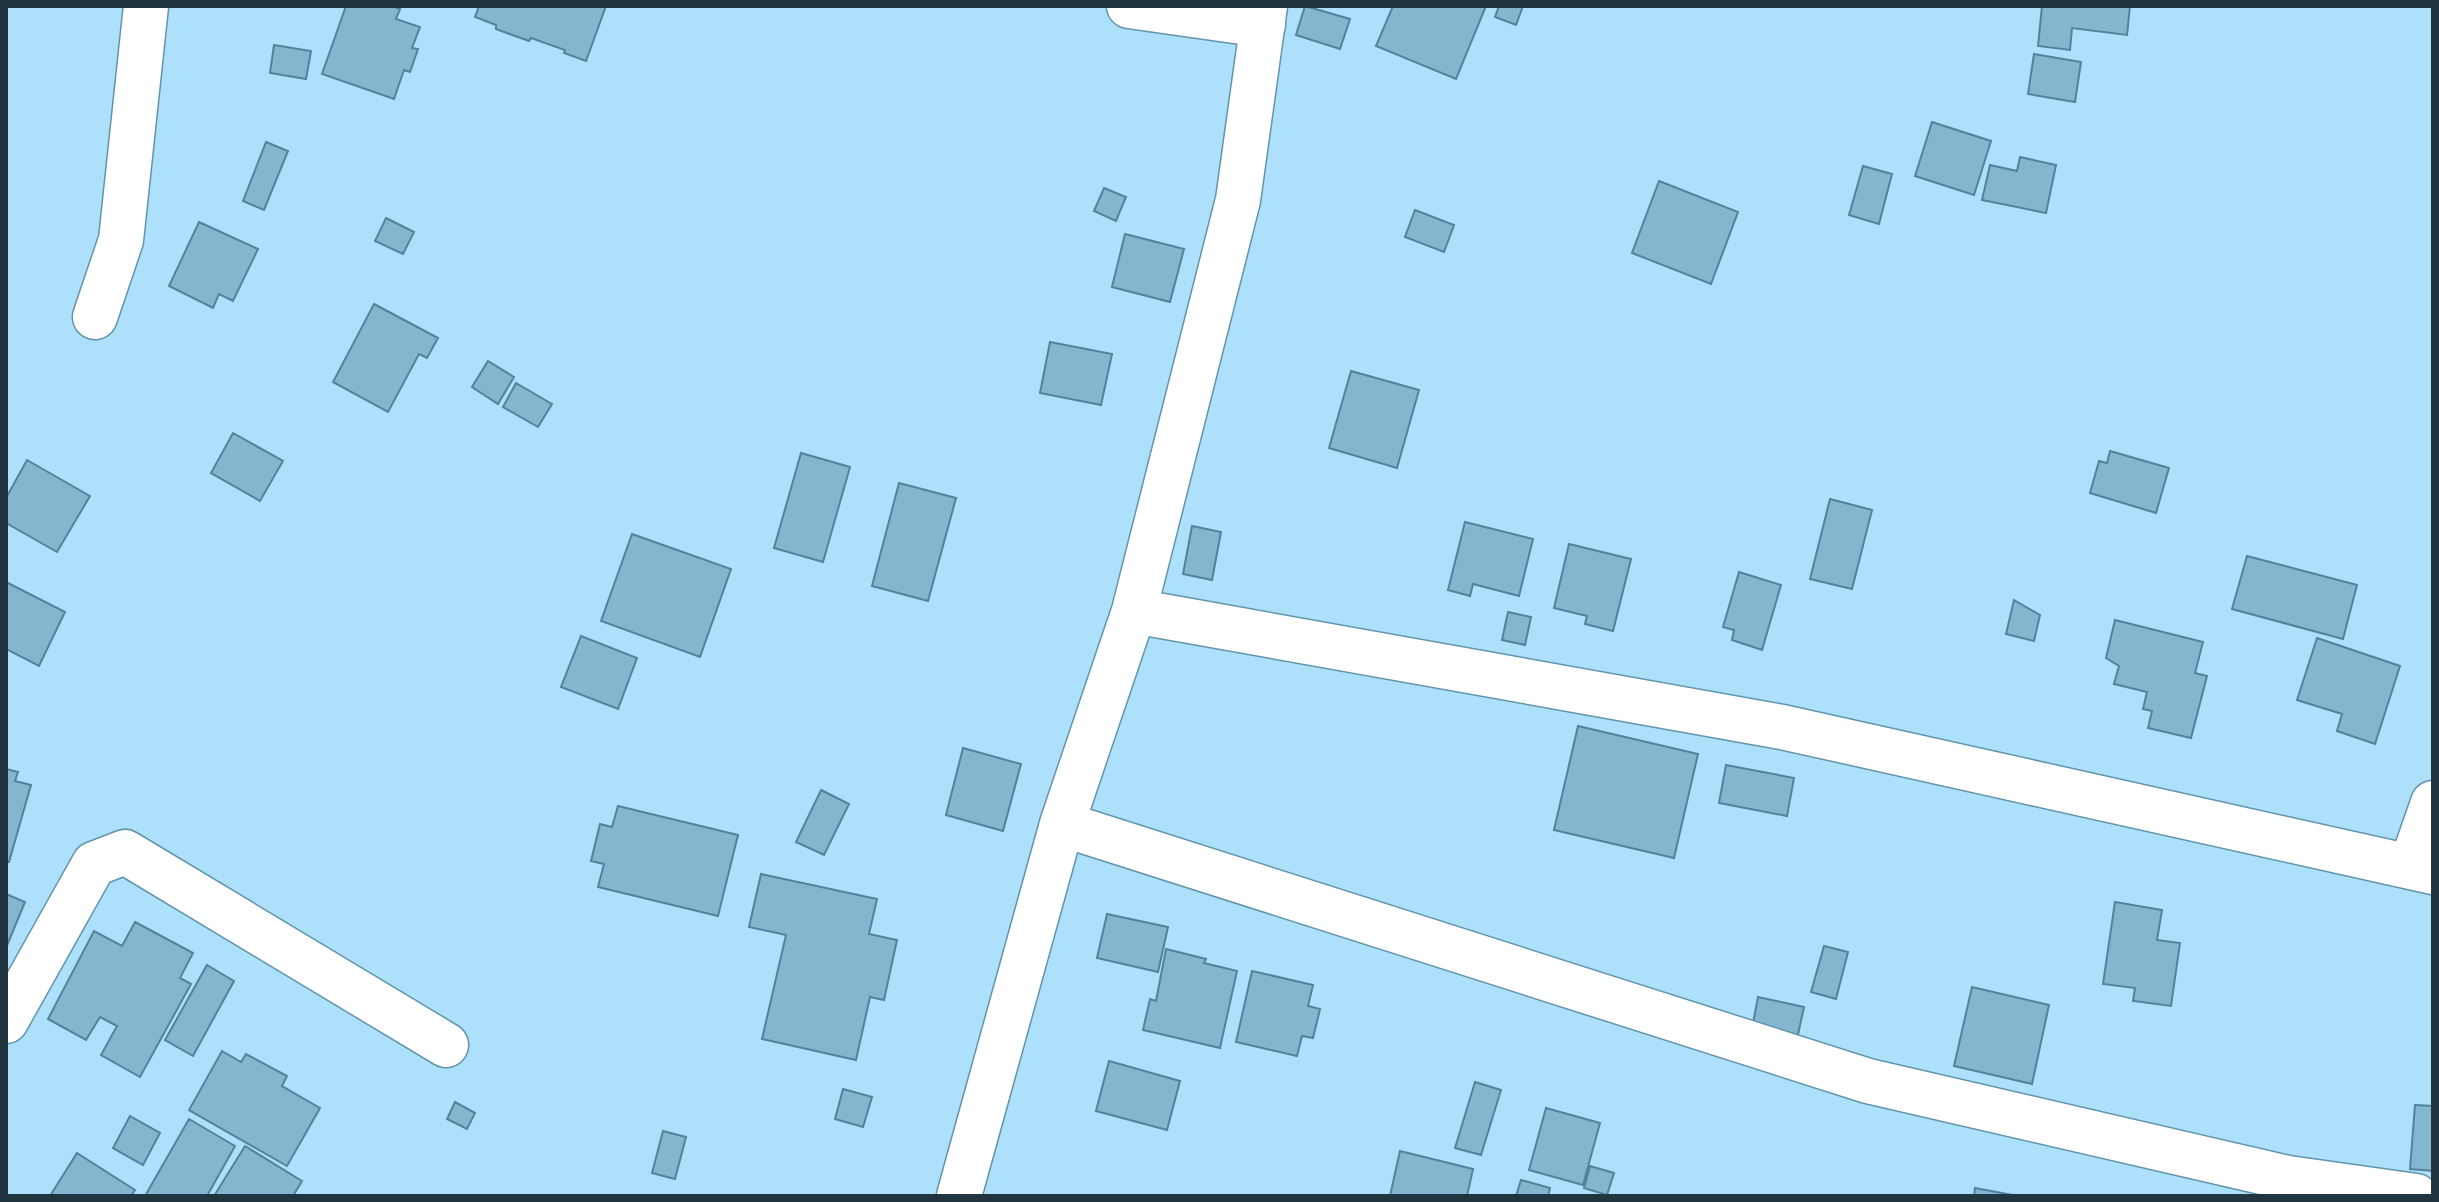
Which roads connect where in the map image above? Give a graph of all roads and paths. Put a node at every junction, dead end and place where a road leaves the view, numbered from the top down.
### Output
1 (146, 6) edge
2 (1129, 6) edge
3 (1264, 15) edge
4 (95, 317) dead end
5 (1134, 611) junction
6 (2433, 803) edge
7 (1062, 824) junction
8 (2422, 869) edge
9 (6, 1021) edge
10 (446, 1045) dead end
11 (959, 1196) edge
12 (2416, 1196) edge

1 - 4 street
2 - 3 street
3 - 5 street
5 - 7 street
5 - 8 street
6 - 8 street
7 - 11 street
7 - 12 street
9 - 10 street

